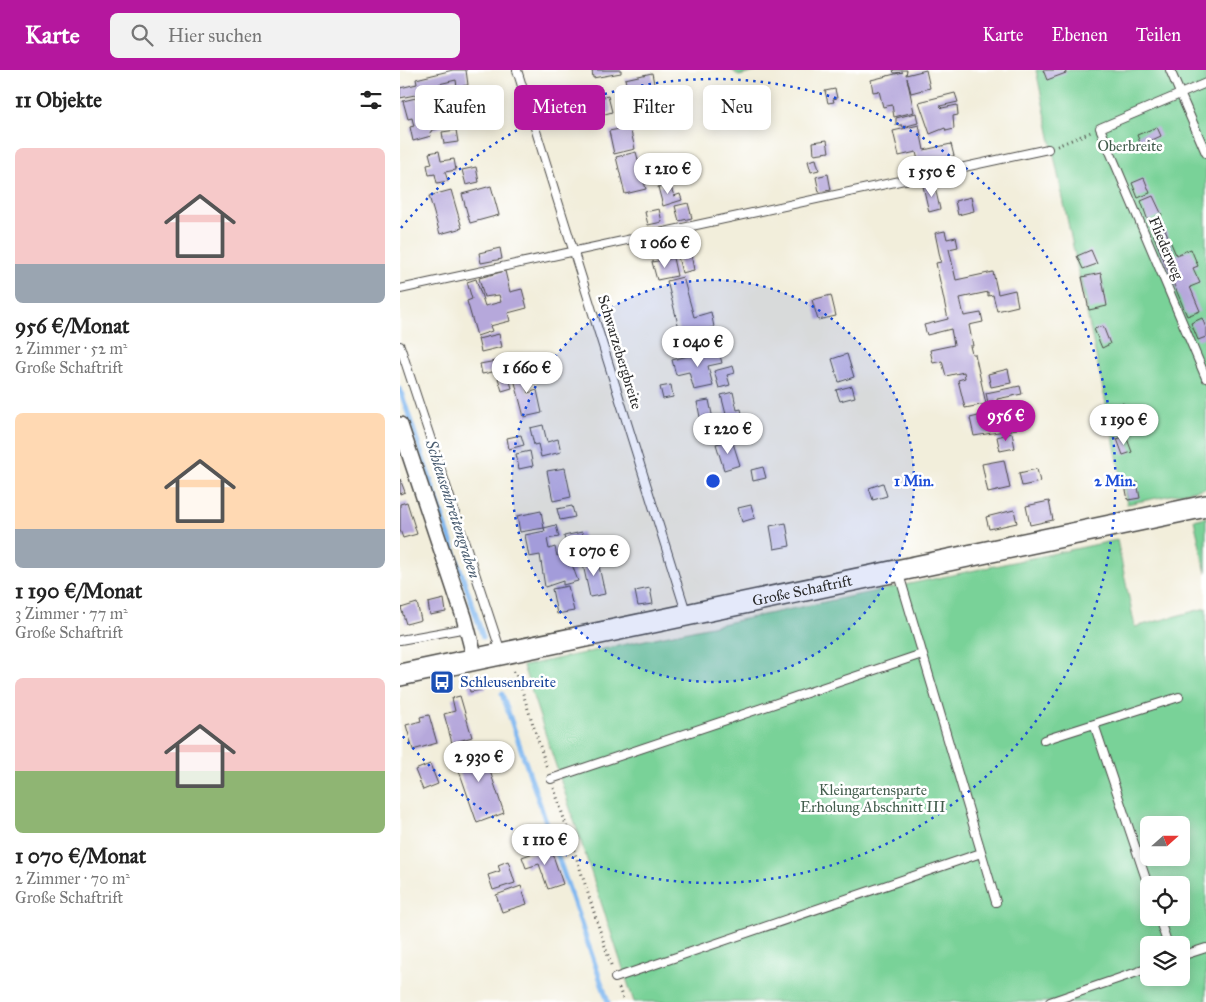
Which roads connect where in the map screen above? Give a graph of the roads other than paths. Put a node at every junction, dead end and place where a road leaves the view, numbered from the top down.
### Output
1 (517, 70) edge
2 (1170, 70) edge
3 (1206, 83) edge
4 (1180, 94) junction
5 (1048, 149) road end
6 (1206, 153) edge
7 (574, 252) junction
8 (400, 288) edge
9 (400, 348) edge
10 (1206, 378) edge
11 (400, 425) edge
12 (1206, 506) edge
13 (898, 570) junction
14 (687, 614) junction
15 (467, 628) junction
16 (400, 640) edge
17 (502, 654) junction
18 (922, 654) junction
19 (475, 659) junction
20 (400, 675) edge
21 (1179, 697) dead end
22 (1094, 724) junction
23 (1044, 740) dead end
24 (551, 779) road end
25 (981, 853) junction
26 (1145, 876) edge
27 (996, 902) dead end
28 (1206, 948) edge
29 (1190, 953) edge
30 (1140, 971) edge
31 (616, 978) road end
32 (1050, 1002) edge

1 - 7 lane, Schwarzebergbreite
2 - 4 lane
3 - 4 lane
4 - 6 lane
4 - 10 lane, Fliederweg
5 - 7 lane
7 - 8 lane
7 - 14 lane, Schwarzebergbreite
9 - 17 lane
11 - 15 street
12 - 13 street, Große Schaftrift
13 - 14 street, Große Schaftrift
13 - 18 lane
14 - 17 street, Große Schaftrift
15 - 16 lane
15 - 19 street
17 - 19 street, Große Schaftrift
18 - 24 lane
18 - 25 lane
19 - 20 street, Große Schaftrift
21 - 22 lane
22 - 23 lane
22 - 26 lane
25 - 27 lane
25 - 31 lane
28 - 29 lane
30 - 32 lane

